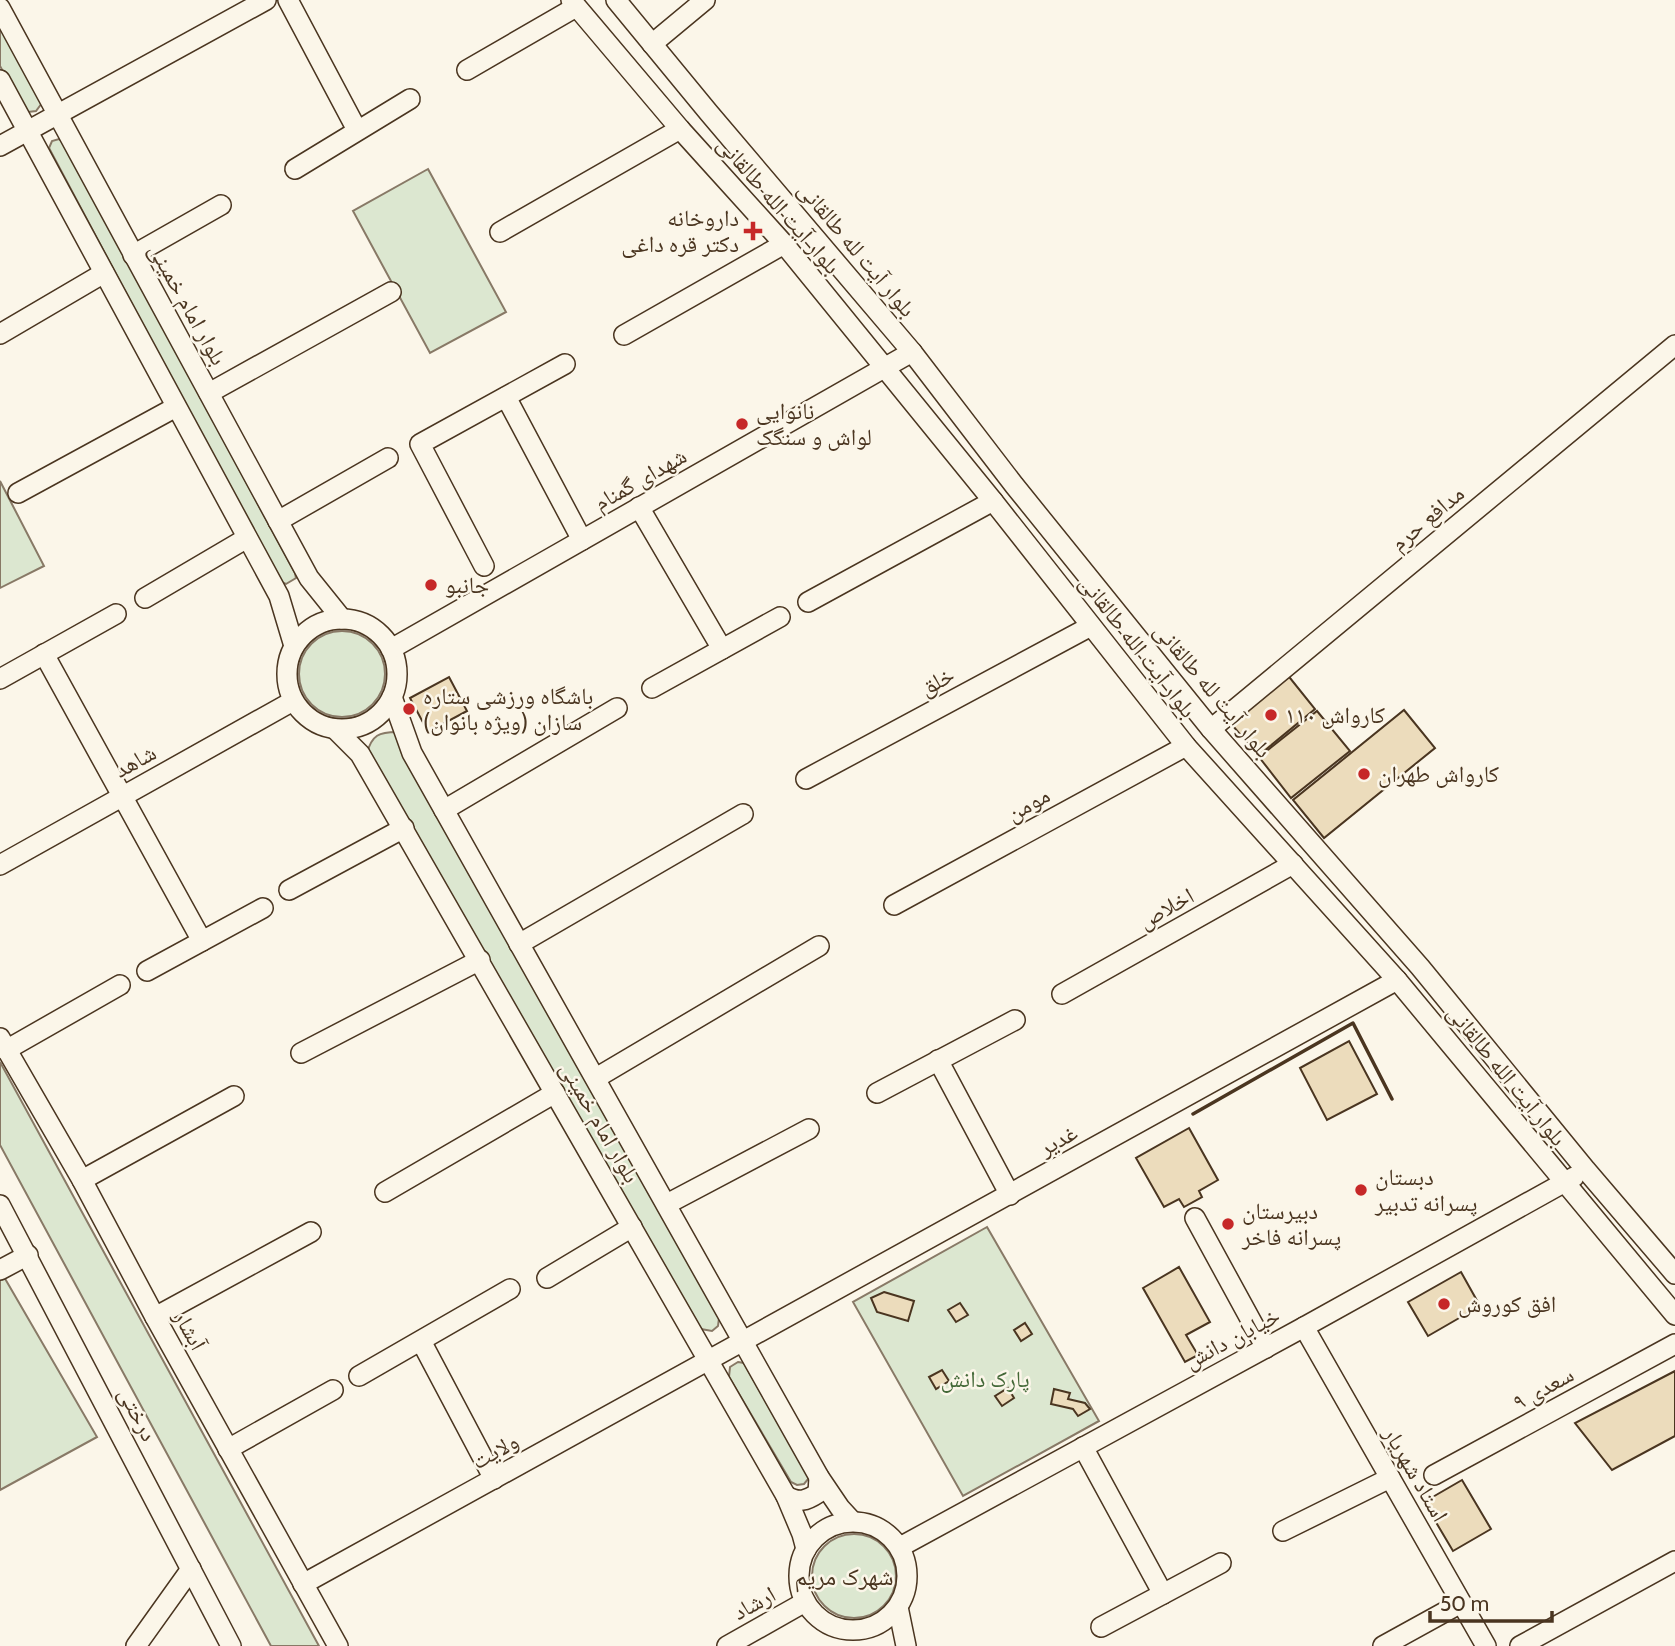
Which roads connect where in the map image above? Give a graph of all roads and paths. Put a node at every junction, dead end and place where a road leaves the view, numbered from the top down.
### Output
1 (266, 0) edge
2 (288, 0) edge
3 (616, 0) edge
4 (705, 0) edge
5 (573, 4) edge
6 (0, 8) edge
7 (652, 44) junction
8 (467, 70) dead end
9 (0, 80) edge
10 (410, 99) dead end
11 (58, 116) junction
12 (680, 129) junction
13 (356, 130) junction
14 (28, 131) junction
15 (0, 146) edge
16 (295, 169) dead end
17 (221, 205) dead end
18 (500, 232) dead end
19 (784, 244) junction
20 (133, 256) junction
21 (104, 273) junction
22 (391, 292) dead end
23 (0, 334) edge
24 (624, 335) dead end
25 (1675, 345) edge
26 (912, 352) junction
27 (565, 364) dead end
28 (884, 368) junction
29 (209, 393) junction
30 (506, 397) junction
31 (176, 407) junction
32 (388, 458) dead end
33 (18, 493) dead end
34 (993, 501) junction
35 (639, 507) junction
36 (278, 521) junction
37 (247, 538) junction
38 (582, 540) junction
39 (484, 566) dead end
40 (145, 598) dead end
41 (808, 602) dead end
42 (116, 614) dead end
43 (780, 617) dead end
44 (342, 619) junction
45 (1091, 626) junction
46 (294, 646) junction
47 (391, 649) junction
48 (722, 649) junction
49 (44, 654) junction
50 (0, 679) edge
51 (652, 688) dead end
52 (392, 697) junction
53 (293, 701) junction
54 (617, 708) dead end
55 (335, 729) junction
56 (1211, 729) junction
57 (1186, 746) junction
58 (806, 779) dead end
59 (123, 796) junction
60 (444, 810) junction
61 (743, 814) dead end
62 (404, 828) junction
63 (0, 864) edge
64 (1293, 864) junction
65 (289, 890) dead end
66 (894, 905) dead end
67 (263, 908) dead end
68 (202, 941) junction
69 (519, 944) junction
70 (819, 946) dead end
71 (480, 960) junction
72 (147, 971) dead end
73 (1397, 980) junction
74 (120, 985) dead end
75 (1062, 994) dead end
76 (1015, 1020) dead end
77 (3, 1044) edge
78 (301, 1052) dead end
79 (939, 1060) junction
80 (596, 1078) junction
81 (555, 1093) junction
82 (877, 1093) dead end
83 (234, 1096) dead end
84 (809, 1129) dead end
85 (1586, 1170) junction
86 (82, 1180) junction
87 (1563, 1183) junction
88 (384, 1192) dead end
89 (1010, 1195) junction
90 (667, 1204) junction
91 (0, 1205) edge
92 (1195, 1217) dead end
93 (632, 1227) junction
94 (311, 1232) dead end
95 (28, 1255) junction
96 (0, 1270) edge
97 (1675, 1274) edge
98 (547, 1278) dead end
99 (510, 1289) dead end
100 (1675, 1315) edge
101 (155, 1317) junction
102 (1304, 1327) junction
103 (421, 1340) junction
104 (743, 1343) junction
105 (1675, 1344) edge
106 (1266, 1348) junction
107 (710, 1361) junction
108 (359, 1376) dead end
109 (333, 1390) dead end
110 (1083, 1447) junction
111 (228, 1449) junction
112 (1434, 1475) dead end
113 (819, 1477) junction
114 (1390, 1478) junction
115 (494, 1479) junction
116 (786, 1496) junction
117 (852, 1521) junction
118 (1283, 1531) dead end
119 (900, 1547) junction
120 (806, 1549) junction
121 (1675, 1561) edge
122 (1221, 1563) dead end
123 (191, 1569) junction
124 (303, 1584) junction
125 (1163, 1594) junction
126 (805, 1602) junction
127 (1461, 1603) junction
128 (898, 1607) junction
129 (1101, 1627) dead end
130 (848, 1631) junction
131 (136, 1646) edge
132 (231, 1646) edge
133 (338, 1646) edge
134 (727, 1646) edge
135 (864, 1646) edge
136 (893, 1646) edge
137 (900, 1646) edge
138 (906, 1646) edge
139 (1383, 1646) edge
140 (1486, 1646) edge
141 (1520, 1646) edge

1 - 11 street
2 - 13 street
3 - 7 street, بلوار آیت لله طالقانی
4 - 7 street
5 - 8 street
5 - 12 street, بلوار آیت الله طالقانی
6 - 11 street, بلوار امام خمینی
7 - 26 street, بلوار آیت لله طالقانی
9 - 14 street
10 - 13 street
11 - 14 street
11 - 20 street, بلوار امام خمینی
12 - 18 street
12 - 19 street, بلوار آیت الله طالقانی
13 - 16 street
14 - 15 street
14 - 21 street
17 - 20 street
19 - 24 street
19 - 28 street, بلوار آیت الله طالقانی
20 - 29 street, بلوار امام خمینی
21 - 23 street
21 - 31 street
22 - 29 street
25 - 56 street, مدافع حرم
26 - 28 street, شهدای گمنام
26 - 56 street, بلوار آیت لله طالقانی
27 - 30 street
28 - 34 street, بلوار آیت الله طالقانی
28 - 35 street, شهدای گمنام
29 - 36 street, بلوار امام خمینی
30 - 38 street
30 - 39 street
31 - 33 street
31 - 37 street
32 - 36 street
34 - 41 street
34 - 45 street, بلوار آیت الله طالقانی
35 - 38 street, شهدای گمنام
35 - 48 street
36 - 44 street, بلوار امام خمینی
37 - 40 street
37 - 46 street
38 - 47 street, شهدای گمنام
42 - 49 street
43 - 48 street
44 - 46 street
44 - 47 street
45 - 57 street, بلوار آیت الله طالقانی
45 - 58 street, خلق
46 - 53 street
47 - 52 street
48 - 51 street
49 - 50 street
49 - 59 street
52 - 55 street
52 - 60 street, بلوار امام خمینی
53 - 55 street
53 - 59 street, شاهد
54 - 60 street
55 - 62 street, بلوار امام خمینی
56 - 85 street, بلوار آیت لله طالقانی
57 - 64 street, بلوار آیت الله طالقانی
57 - 66 street, مومن
59 - 63 street, شاهد
59 - 68 street
60 - 69 street, بلوار امام خمینی
61 - 69 street
62 - 65 street
62 - 71 street, بلوار امام خمینی
64 - 73 street, بلوار آیت الله طالقانی
64 - 75 street, اخلاص
67 - 68 street
68 - 72 street
69 - 80 street, بلوار امام خمینی
70 - 80 street
71 - 78 street
71 - 81 street, بلوار امام خمینی
73 - 87 street, بلوار آیت الله طالقانی
73 - 89 street, غدیر
74 - 77 street
76 - 79 street
77 - 86 street, آبشار
79 - 82 street
79 - 89 street
80 - 90 street, بلوار امام خمینی
81 - 88 street
81 - 93 street, بلوار امام خمینی
83 - 86 street
84 - 90 street
85 - 87 street, خیابان دانش
85 - 97 street, بلوار آیت لله طالقانی
86 - 101 street, آبشار
87 - 100 street, بلوار آیت الله طالقانی
87 - 102 street, خیابان دانش
89 - 104 street, غدیر
90 - 104 street, بلوار امام خمینی
91 - 95 street, درختی
92 - 106 street
93 - 98 street
93 - 107 street, بلوار امام خمینی
94 - 101 street
95 - 96 street
95 - 123 street, درختی
99 - 103 street
101 - 111 street, آبشار
102 - 106 street, خیابان دانش
102 - 114 street, استاد شهریار
103 - 108 street
103 - 115 street
104 - 107 street, ولایت
104 - 113 street, بلوار امام خمینی
105 - 112 street, سعدی ۹
106 - 110 street, خیابان دانش
107 - 115 street, ولایت
107 - 116 street, بلوار امام خمینی
109 - 111 street
110 - 119 street, خیابان دانش
110 - 125 street
111 - 124 street, آبشار
113 - 116 street
113 - 117 street, بلوار امام خمینی
114 - 118 street
114 - 127 street, استاد شهریار
115 - 124 street, ولایت
116 - 120 street, بلوار امام خمینی
117 - 119 street
117 - 120 street
119 - 128 street
120 - 126 street
121 - 141 street
122 - 125 street
123 - 131 street
123 - 132 street, درختی
124 - 133 street, آبشار
125 - 129 street
126 - 130 street
126 - 134 street, ارشاد
127 - 139 street
127 - 140 street, استاد شهریار
128 - 130 street
128 - 138 street
130 - 135 street
136 - 137 street

